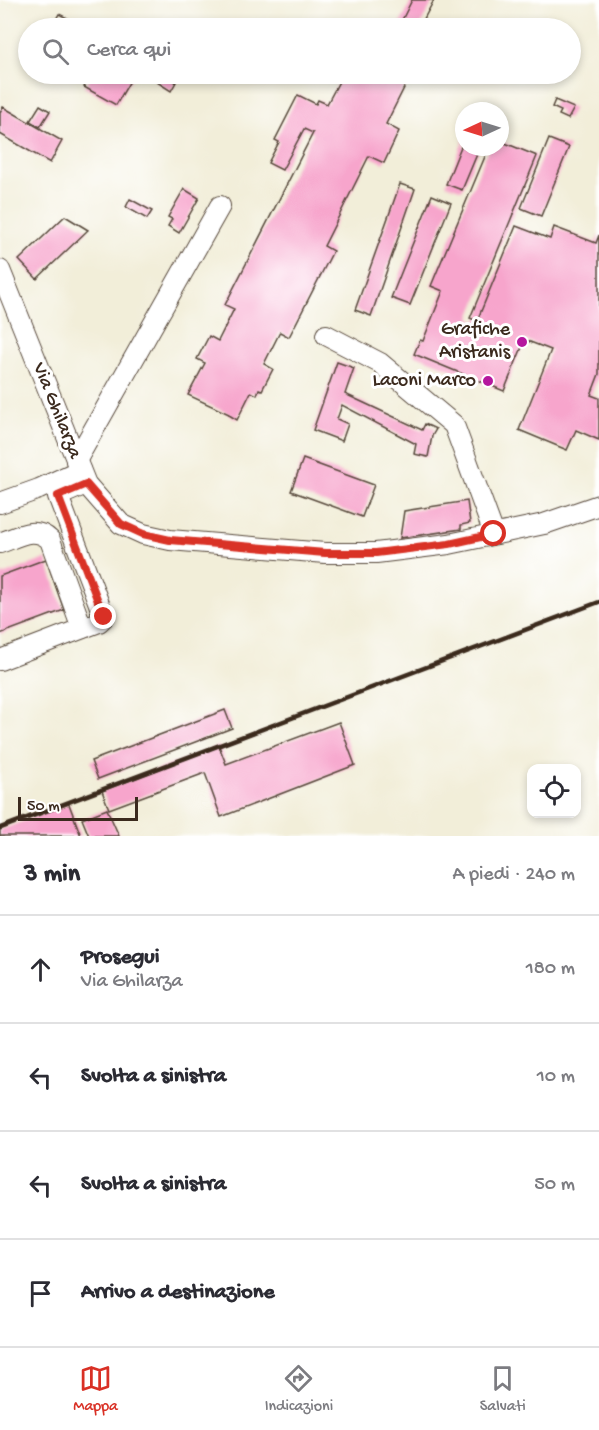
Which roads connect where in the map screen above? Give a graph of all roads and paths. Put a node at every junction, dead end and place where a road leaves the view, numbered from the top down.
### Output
1 (220, 206) dead end
2 (0, 270) edge
3 (326, 335) dead end
4 (80, 471) junction
5 (0, 503) edge
6 (599, 505) edge
7 (494, 534) junction
8 (0, 543) edge
9 (82, 628) junction
10 (0, 660) edge

1 - 4 street
2 - 4 street, Via Ghilarza
3 - 7 street
4 - 5 street
4 - 7 street, Via Ghilarza
4 - 9 street
6 - 7 street, Via Ghilarza
8 - 9 street
9 - 10 street

